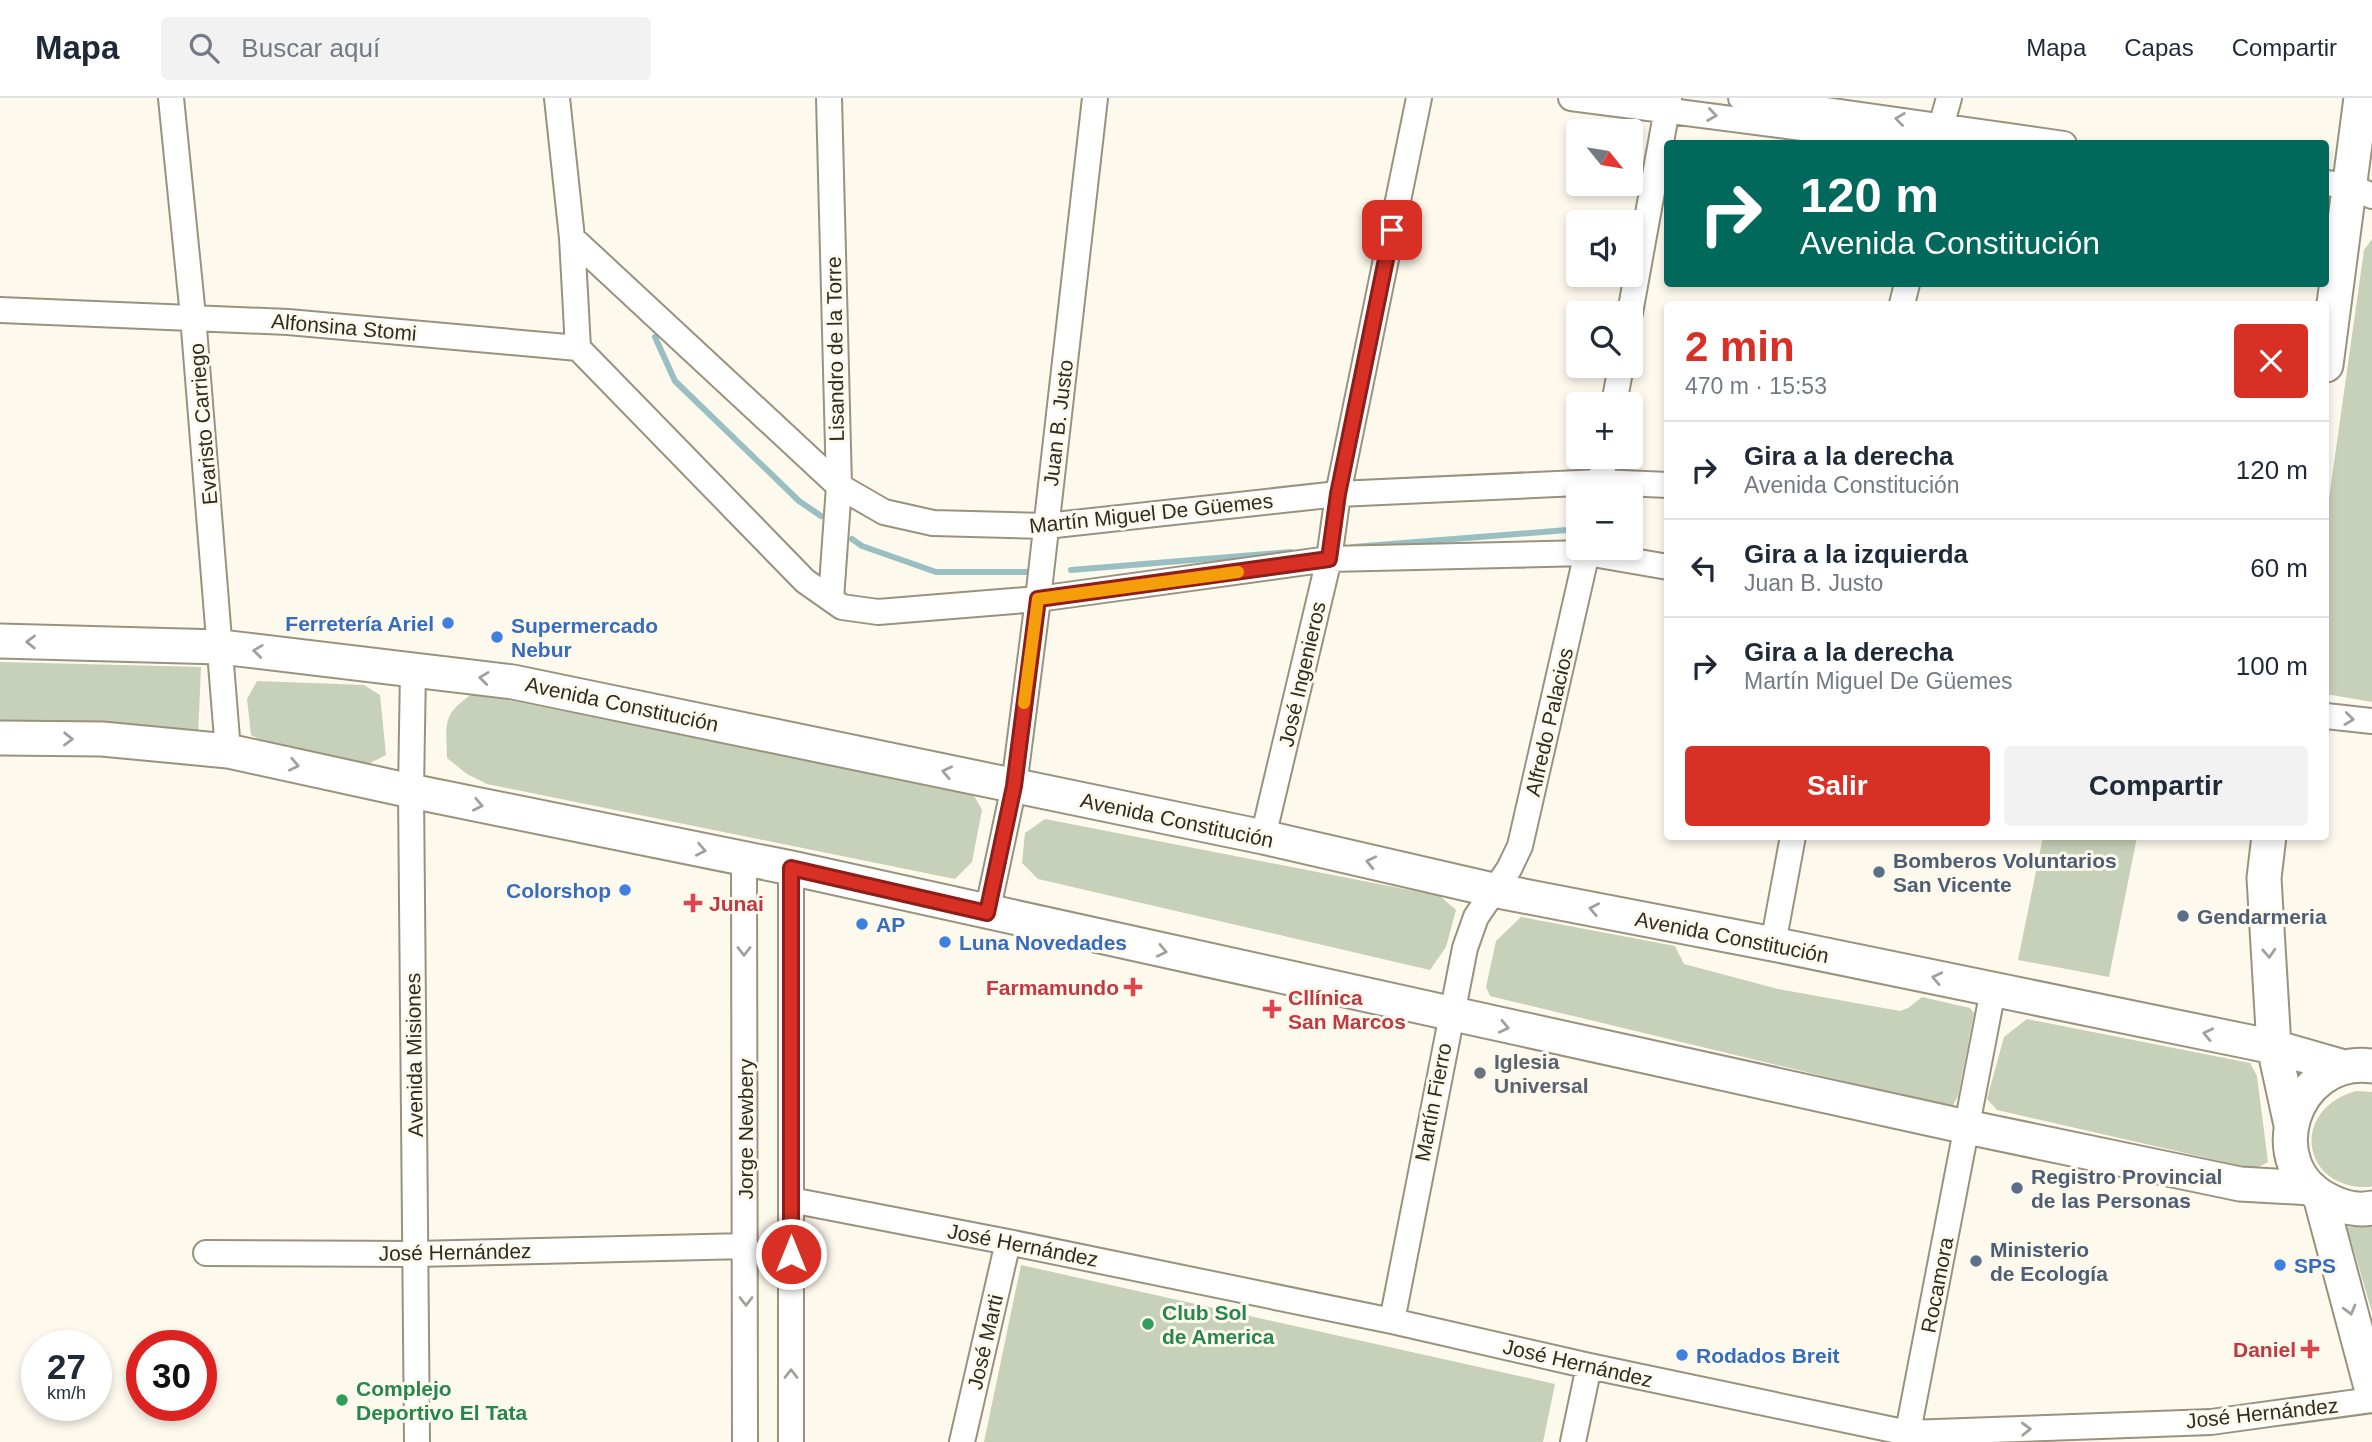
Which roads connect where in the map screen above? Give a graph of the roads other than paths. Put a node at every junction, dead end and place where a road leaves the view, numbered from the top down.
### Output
1 (172, 98) edge
2 (557, 98) edge
3 (829, 98) edge
4 (1095, 98) edge
5 (1419, 98) edge
6 (1571, 98) edge
7 (1741, 98) edge
8 (1949, 98) edge
9 (2361, 98) edge
10 (1668, 103) edge
11 (1939, 134) edge
12 (1899, 140) edge
13 (2014, 140) edge
14 (2344, 196) edge
15 (572, 238) junction
16 (1632, 301) edge
17 (0, 310) edge
18 (193, 316) junction
19 (2329, 337) edge
20 (578, 348) junction
21 (1664, 485) edge
22 (839, 486) junction
23 (1643, 486) edge
24 (1566, 489) edge
25 (1338, 494) junction
26 (1046, 526) junction
27 (1566, 551) edge
28 (1329, 559) junction
29 (1586, 560) edge
30 (1635, 560) edge
31 (1664, 566) edge
32 (1038, 599) junction
33 (831, 600) junction
34 (0, 641) edge
35 (221, 647) junction
36 (413, 669) junction
37 (2329, 716) edge
38 (2372, 721) edge
39 (0, 738) edge
40 (228, 751) junction
41 (1014, 786) junction
42 (411, 791) junction
43 (1263, 837) junction
44 (1792, 840) edge
45 (2269, 840) edge
46 (744, 858) junction
47 (791, 868) junction
48 (1493, 890) junction
49 (987, 913) junction
50 (1773, 944) junction
51 (1993, 989) junction
52 (1450, 1015) junction
53 (2274, 1047) junction
54 (2358, 1067) edge
55 (2291, 1125) junction
56 (1966, 1127) junction
57 (2316, 1192) junction
58 (791, 1200) junction
59 (2372, 1208) edge
60 (1008, 1242) junction
61 (746, 1246) junction
62 (206, 1253) dead end
63 (416, 1254) junction
64 (1392, 1321) junction
65 (1589, 1366) junction
66 (2372, 1391) edge
67 (2372, 1400) edge
68 (1907, 1438) edge
69 (417, 1442) edge
70 (745, 1442) edge
71 (791, 1442) edge
72 (962, 1442) edge
73 (1573, 1442) edge

1 - 18 street, Evaristo Carriego
2 - 15 street
3 - 22 street, Lisandro de la Torre
4 - 26 street, Juan B. Justo
5 - 25 street, José Ingenieros
6 - 10 street
11 -> 7 street
8 - 11 street
9 - 14 main road
10 -> 12 street
10 - 16 street
11 - 13 street
14 - 19 main road
15 - 20 street
15 - 22 street, Martín Miguel De Güemes
17 - 18 street, Alfonsina Stomi
18 - 20 street, Alfonsina Stomi
18 - 35 street, Evaristo Carriego
20 - 33 street
21 - 23 street, Martín Miguel De Güemes
22 - 26 street, Martín Miguel De Güemes
22 - 33 street, Lisandro de la Torre
24 - 25 street, Martín Miguel De Güemes
25 - 26 street, Martín Miguel De Güemes
25 - 28 street, José Ingenieros
26 - 32 street, Juan B. Justo
27 - 28 street
28 - 32 street
28 - 43 street, José Ingenieros
29 - 48 street, Alfredo Palacios
30 - 31 street
32 - 33 street
32 - 41 street, Juan B. Justo
35 -> 34 main road, Avenida Constitución
36 -> 35 main road, Avenida Constitución
35 - 40 street, Evaristo Carriego
41 -> 36 main road, Avenida Constitución
36 - 42 street, Avenida Misiones
37 -> 38 street
39 -> 40 main road
40 -> 42 main road
41 - 43 main road, Avenida Constitución
41 - 49 street, Juan B. Justo
42 -> 46 main road
42 - 63 street, Avenida Misiones
48 -> 43 main road, Avenida Constitución
44 - 50 street
45 -> 53 main road
46 - 47 main road
46 -> 61 street, Jorge Newbery
47 - 49 main road
47 - 58 street
50 -> 48 main road, Avenida Constitución
48 - 52 street, Martín Fierro
49 -> 52 main road
51 -> 50 main road, Avenida Constitución
53 -> 51 main road, Avenida Constitución
51 - 56 street, Rocamora
52 -> 56 main road
52 - 64 street, Martín Fierro
53 - 54 main road, Avenida Constitución
53 - 55 main road
54 - 55 main road
55 - 57 main road
56 - 57 main road
56 - 68 street, Rocamora
57 - 59 main road
57 -> 66 main road
58 - 60 street, José Hernández
71 -> 58 street
60 - 64 street, José Hernández
60 - 72 street, José Marti
61 - 63 street, José Hernández
61 -> 70 street, Jorge Newbery
62 - 63 street, José Hernández
63 - 69 street, Avenida Misiones
64 - 65 street, José Hernández
65 - 68 street, José Hernández
65 - 73 street
68 -> 67 street, José Hernández

